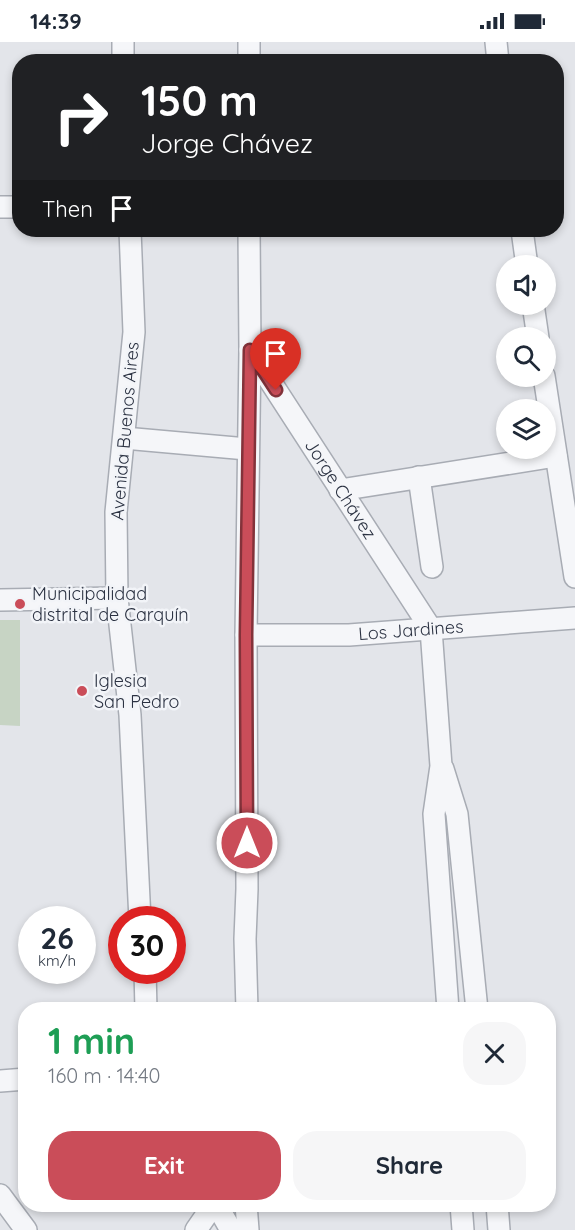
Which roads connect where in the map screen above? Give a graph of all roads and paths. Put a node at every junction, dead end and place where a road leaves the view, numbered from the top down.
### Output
1 (130, 237) edge
2 (249, 237) edge
3 (523, 237) edge
4 (525, 255) edge
5 (250, 350) junction
6 (124, 438) junction
7 (247, 448) junction
8 (556, 456) edge
9 (536, 459) edge
10 (419, 477) junction
11 (340, 490) junction
12 (432, 567) dead end
13 (575, 578) edge
14 (117, 598) junction
15 (0, 600) edge
16 (575, 618) edge
17 (431, 629) junction
18 (246, 635) junction
19 (441, 766) junction
20 (139, 906) edge
21 (145, 984) edge
22 (146, 1002) edge
23 (247, 1002) edge
24 (447, 1002) edge
25 (476, 1002) edge
26 (18, 1080) edge
27 (0, 1081) edge
28 (0, 1196) edge
29 (209, 1212) edge
30 (220, 1212) edge
31 (247, 1212) edge
32 (462, 1212) edge
33 (498, 1212) edge
34 (26, 1230) edge
35 (195, 1230) edge
36 (231, 1230) edge
37 (248, 1230) edge
38 (463, 1230) edge
39 (499, 1230) edge

1 - 6 street, Avenida Buenos Aires
2 - 5 street
3 - 4 street
5 - 7 street
5 - 11 street, Jorge Chávez
6 - 7 street
6 - 14 street, Avenida Buenos Aires
7 - 18 street
8 - 13 street
9 - 10 street
10 - 11 street
10 - 12 street
11 - 17 street, Jorge Chávez
14 - 15 street
14 - 20 street, Avenida Buenos Aires
16 - 17 street, Los Jardines
17 - 18 street, Los Jardines
17 - 19 street
18 - 23 street
19 - 24 street
19 - 25 street
21 - 22 street
26 - 27 street
28 - 34 street
29 - 35 street
30 - 36 street
31 - 37 street
32 - 38 street
33 - 39 street

